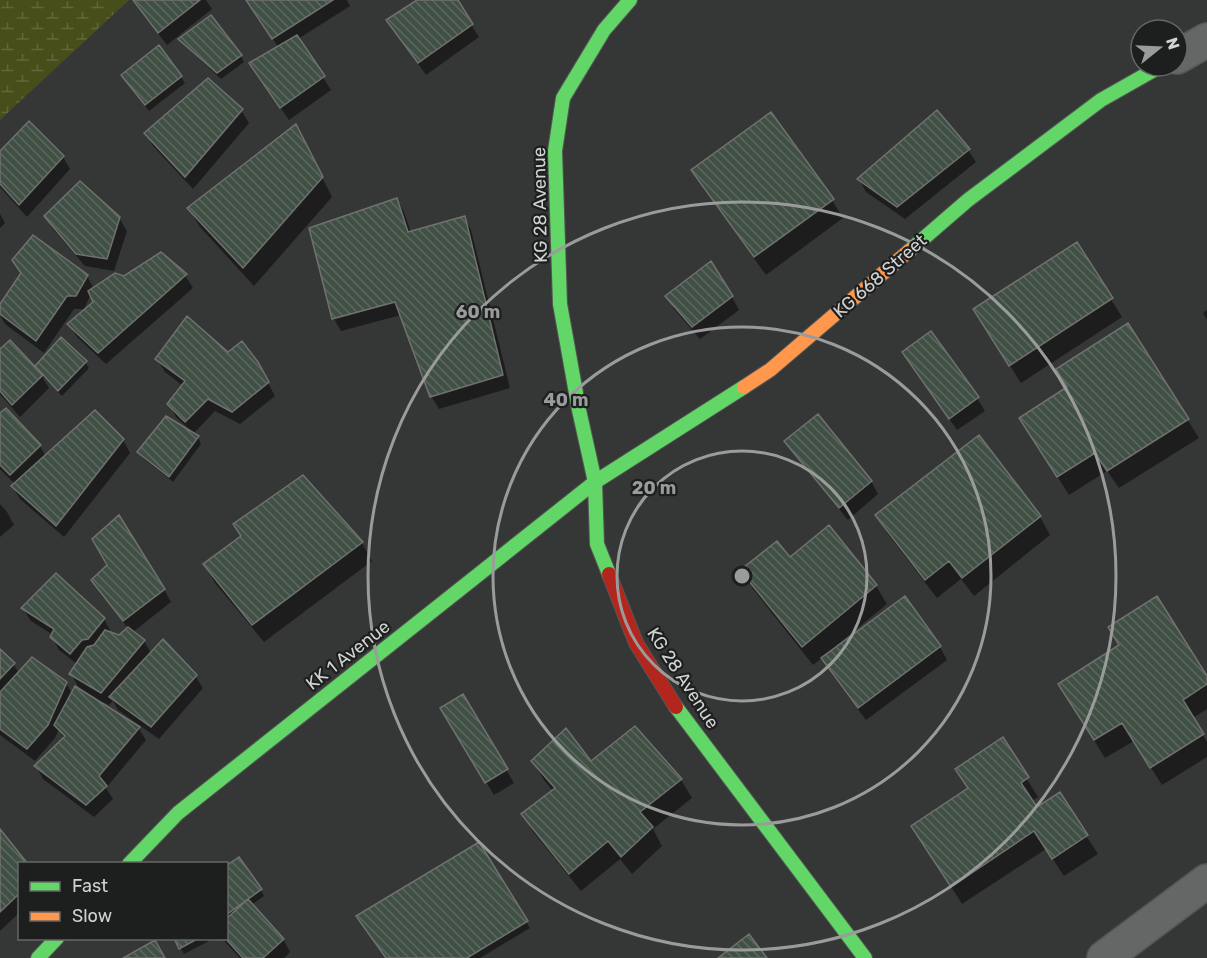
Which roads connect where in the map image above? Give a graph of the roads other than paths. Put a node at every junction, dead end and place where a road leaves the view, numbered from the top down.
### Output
1 (630, 0) edge
2 (1207, 40) edge
3 (1189, 50) edge
4 (1140, 78) edge
5 (595, 482) junction
6 (131, 862) edge
7 (1207, 881) edge
8 (56, 940) edge
9 (38, 958) edge
10 (865, 958) edge
11 (1104, 958) edge

1 - 5 street, KG 28 Avenue
2 - 3 street
4 - 5 street, KG 668 Street
5 - 6 street, KK 1 Avenue
5 - 10 street, KG 28 Avenue
7 - 11 street
8 - 9 street

